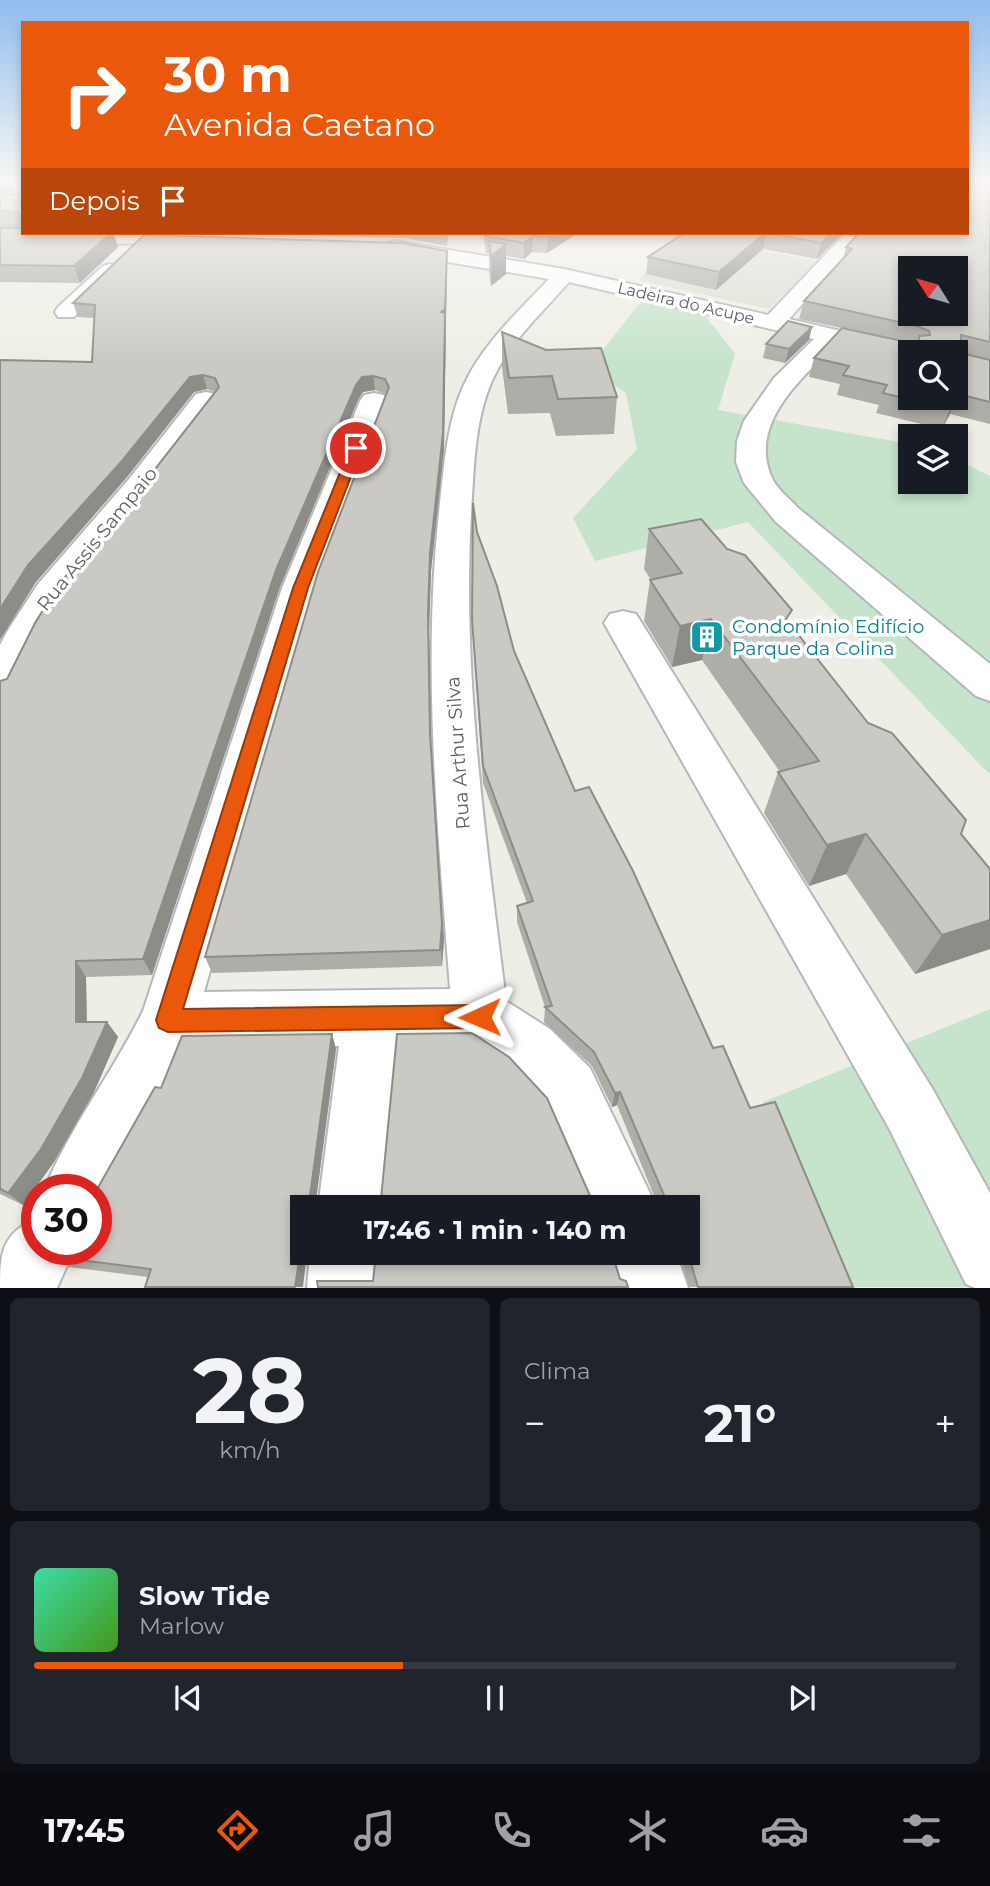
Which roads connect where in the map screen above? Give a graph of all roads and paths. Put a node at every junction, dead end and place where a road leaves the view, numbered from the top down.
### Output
1 (137, 243) edge
2 (409, 243) edge
3 (847, 243) edge
4 (381, 246) edge
5 (404, 247) junction
6 (564, 275) junction
7 (66, 312) dead end
8 (773, 323) junction
9 (831, 336) junction
10 (898, 351) edge
11 (206, 400) edge
12 (374, 401) dead end
13 (623, 623) dead end
14 (0, 685) edge
15 (990, 686) edge
16 (480, 1017) junction
17 (371, 1018) junction
18 (168, 1020) junction
19 (85, 1174) edge
20 (351, 1195) edge
21 (619, 1195) edge
22 (990, 1260) edge
23 (32, 1265) edge
24 (343, 1265) edge
25 (646, 1265) edge
26 (19, 1287) edge
27 (341, 1287) edge
28 (654, 1287) edge

1 - 7 street
2 - 5 street
3 - 8 street
4 - 5 street, Ladeira do Acupe
5 - 6 street, Ladeira do Acupe
6 - 8 street, Ladeira do Acupe
6 - 16 street, Rua Arthur Silva
8 - 9 street, Ladeira do Acupe
9 - 10 street, Ladeira do Acupe
9 - 15 street
11 - 14 street, Rua Assis Sampaio
12 - 18 street
13 - 22 street
16 - 17 street
16 - 21 street
17 - 18 street
17 - 20 street
18 - 19 street
23 - 26 street
24 - 27 street
25 - 28 street

